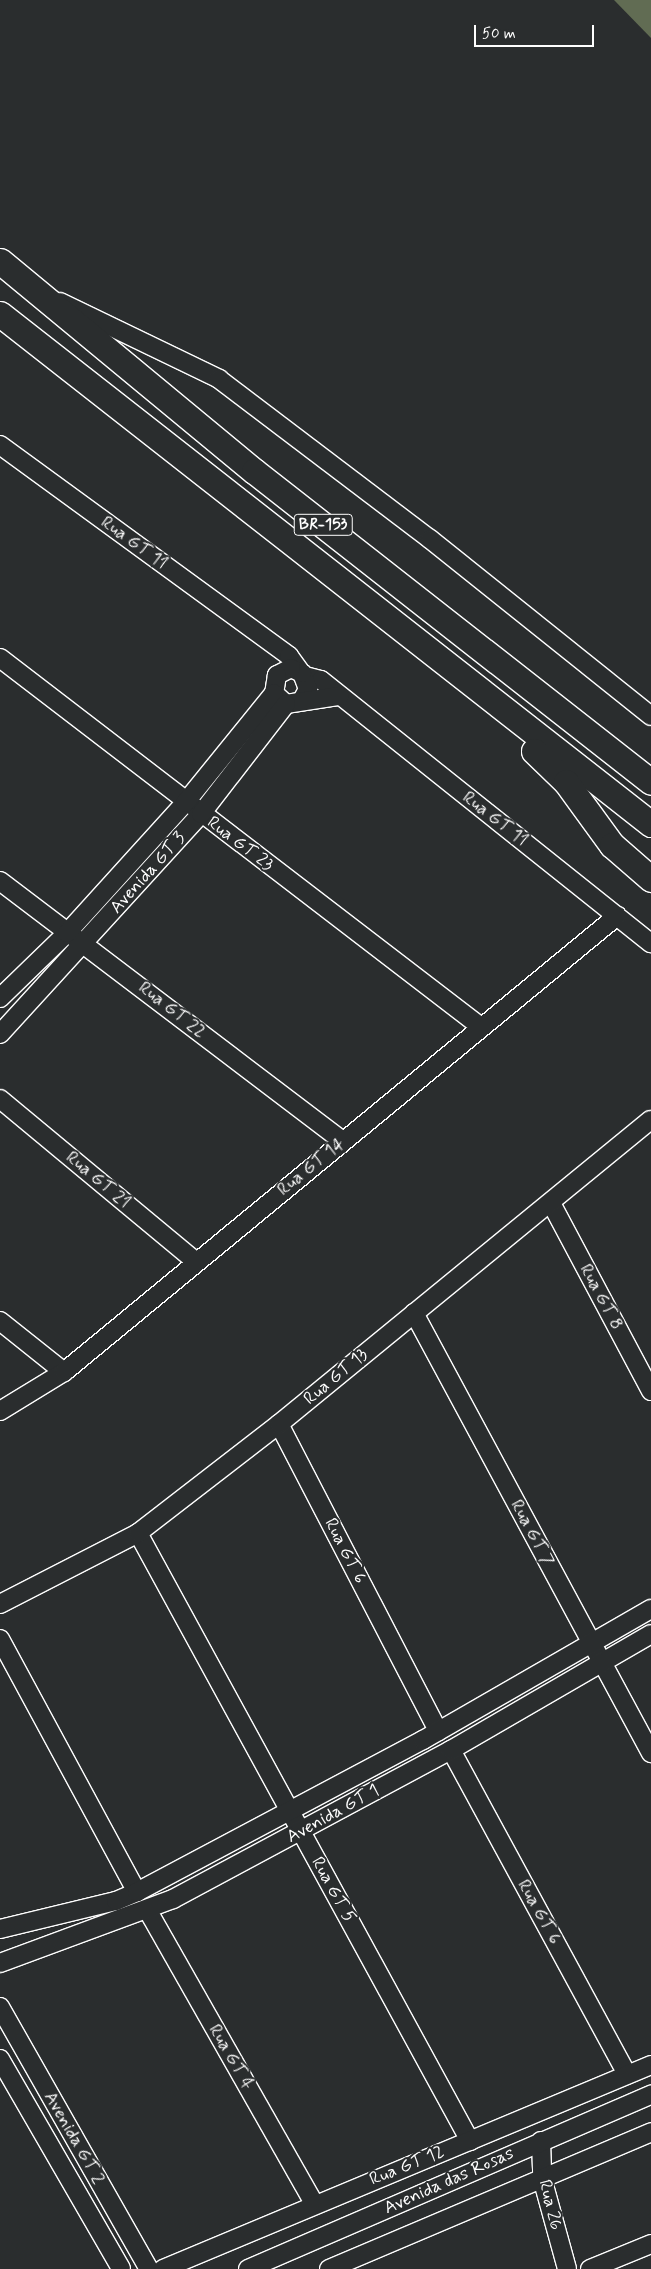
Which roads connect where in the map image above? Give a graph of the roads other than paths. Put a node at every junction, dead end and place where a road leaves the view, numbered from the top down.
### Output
1 (0, 261) edge
2 (38, 292) junction
3 (0, 314) edge
4 (0, 445) edge
5 (268, 641) junction
6 (0, 658) edge
7 (302, 673) junction
8 (277, 675) junction
9 (339, 696) junction
10 (287, 699) junction
11 (502, 707) junction
12 (651, 716) edge
13 (651, 782) edge
14 (185, 803) junction
15 (201, 814) junction
16 (651, 824) edge
17 (651, 880) edge
18 (0, 882) edge
19 (617, 916) junction
20 (67, 933) junction
21 (85, 942) junction
22 (651, 942) edge
23 (0, 998) edge
24 (481, 1027) junction
25 (0, 1034) edge
26 (0, 1099) edge
27 (651, 1120) edge
28 (343, 1141) junction
29 (550, 1203) junction
30 (196, 1262) junction
31 (414, 1313) junction
32 (0, 1321) edge
33 (64, 1372) junction
34 (651, 1390) edge
35 (0, 1411) edge
36 (279, 1424) junction
37 (138, 1533) junction
38 (0, 1604) edge
39 (651, 1609) edge
40 (651, 1634) edge
41 (0, 1639) edge
42 (591, 1643) junction
43 (602, 1661) junction
44 (438, 1731) junction
45 (451, 1750) junction
46 (651, 1753) edge
47 (288, 1814) junction
48 (301, 1832) junction
49 (137, 1892) junction
50 (148, 1911) junction
51 (0, 1929) edge
52 (0, 1964) edge
53 (0, 2007) edge
54 (0, 2059) edge
55 (651, 2065) edge
56 (627, 2074) junction
57 (651, 2095) edge
58 (651, 2132) edge
59 (470, 2141) junction
60 (541, 2141) junction
61 (542, 2178) junction
62 (314, 2203) junction
63 (651, 2244) edge
64 (121, 2269) edge
65 (149, 2269) edge
66 (163, 2269) edge
67 (248, 2269) edge
68 (329, 2269) edge
69 (567, 2269) edge
70 (590, 2269) edge

1 - 2 highway, BR-153
2 - 12 street
2 - 13 highway, BR-153
3 - 11 highway, BR-153
4 - 5 street, Rua GT 11
5 - 7 street, Rua GT 11
5 - 8 street
6 - 14 street, Rua GT 23
7 - 8 street
7 - 9 street, Rua GT 11
7 - 10 street
8 - 10 street
9 - 10 street
9 - 19 street, Rua GT 11
10 - 14 street, Avenida GT 3
10 - 15 street, Avenida GT 3
11 - 16 highway, BR-153
11 - 17 highway
14 - 15 street, Rua GT 23
14 - 20 street, Avenida GT 3
15 - 21 street, Avenida GT 3
15 - 24 street, Rua GT 23
18 - 20 street, Rua GT 22
19 - 22 street, Rua GT 11
19 - 24 street, Rua GT 14
20 - 21 street, Rua GT 22
20 - 23 street, Avenida GT 3
21 - 25 street, Avenida GT 3
21 - 28 street, Rua GT 22
24 - 28 street, Rua GT 14
26 - 30 street, Rua GT 21
27 - 29 street, Rua GT 13
28 - 30 street, Rua GT 14
29 - 31 street, Rua GT 13
29 - 34 street, Rua GT 8
30 - 33 street, Rua GT 14
31 - 36 street, Rua GT 13
31 - 42 street, Rua GT 7
32 - 33 street
33 - 35 street, Rua GT 14
36 - 37 street, Rua GT 13
36 - 44 street, Rua GT 6
37 - 38 street, Rua GT 13
37 - 47 street, Rua GT 5
39 - 42 street, Avenida GT 1
40 - 43 street, Avenida GT 1
41 - 49 street
42 - 43 street, Rua GT 7
42 - 44 street, Avenida GT 1
43 - 45 street, Avenida GT 1
43 - 46 street, Rua GT 7
44 - 47 street, Avenida GT 1
45 - 48 street, Avenida GT 1
45 - 56 street, Rua GT 6
47 - 48 street, Rua GT 5
47 - 49 street, Avenida GT 1
48 - 50 street, Avenida GT 1
48 - 59 street, Rua GT 5
49 - 51 street, Avenida GT 1
50 - 52 street, Avenida GT 1
50 - 62 street, Rua GT 4
53 - 65 street, Avenida GT 2
54 - 64 street, Avenida GT 2
55 - 56 street, Rua GT 12
56 - 59 street, Rua GT 12
57 - 60 street, Avenida das Rosas
58 - 61 street, Avenida das Rosas
59 - 62 street, Rua GT 12
60 - 61 street, Rua 26
60 - 67 street, Avenida das Rosas
61 - 68 street, Avenida das Rosas
61 - 69 street, Rua 26
62 - 66 street, Rua GT 12
63 - 70 street

